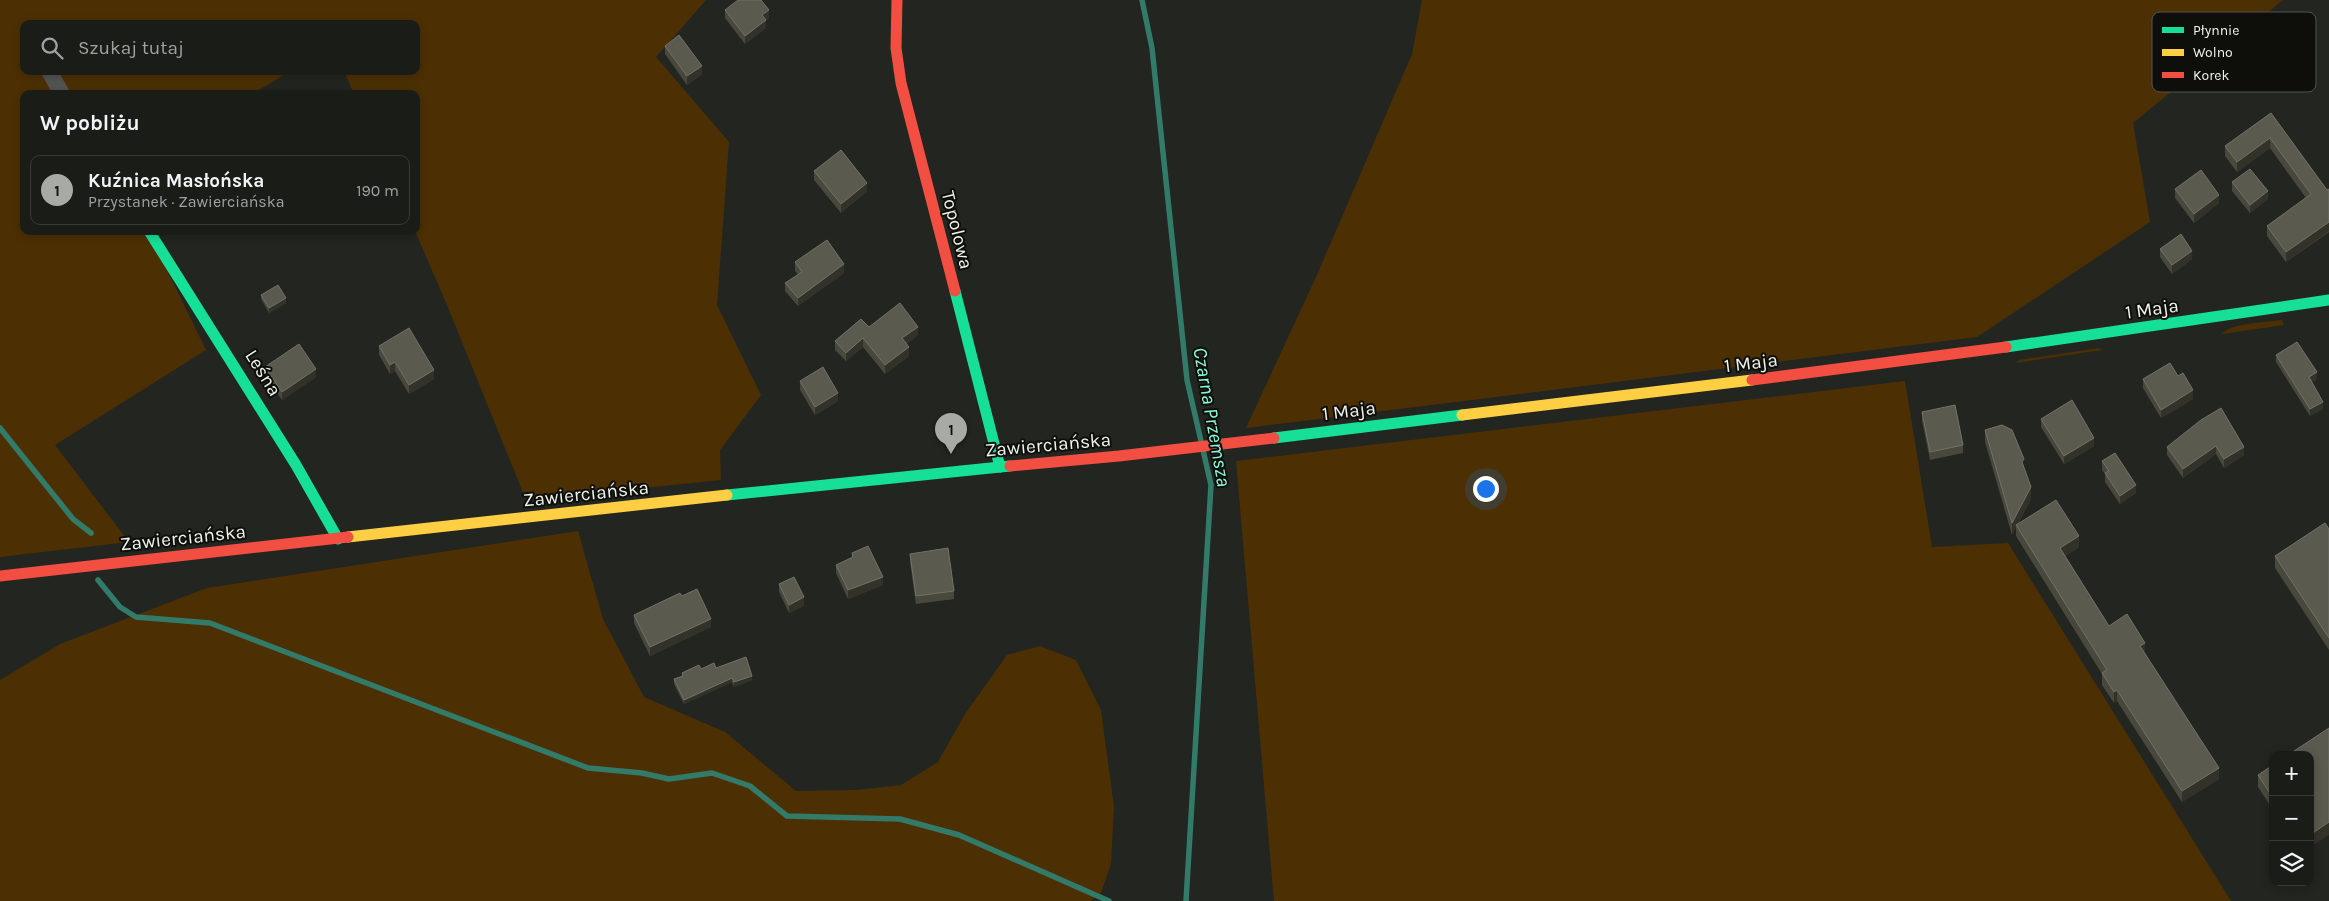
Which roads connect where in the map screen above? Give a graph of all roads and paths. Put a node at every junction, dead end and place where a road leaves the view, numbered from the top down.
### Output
1 (897, 0) edge
2 (51, 75) edge
3 (60, 90) edge
4 (152, 235) edge
5 (2329, 300) edge
6 (1176, 449) joint
7 (1000, 467) junction
8 (338, 540) junction
9 (0, 576) edge

1 - 7 main road, Topolowa
2 - 3 street
4 - 8 main road, Leśna
5 - 6 main road, 1 Maja
6 - 7 main road, Zawierciańska
7 - 8 main road, Zawierciańska
8 - 9 main road, Zawierciańska

